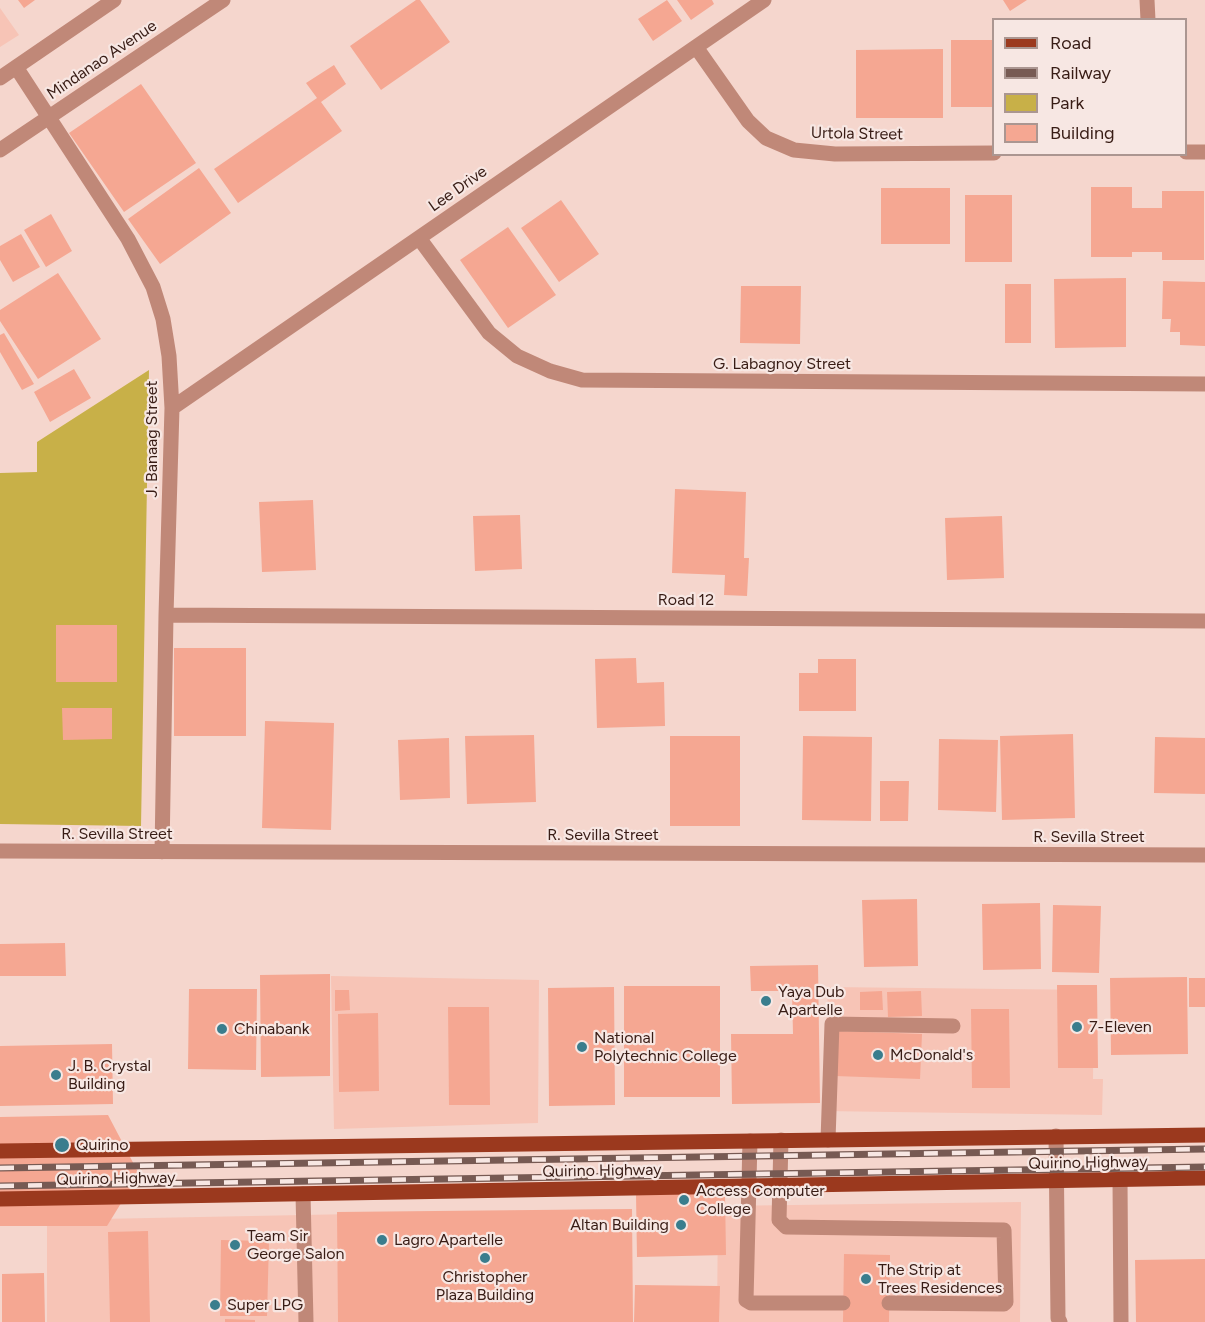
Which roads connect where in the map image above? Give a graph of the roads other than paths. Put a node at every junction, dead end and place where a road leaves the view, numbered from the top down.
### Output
1 (114, 0) edge
2 (223, 0) edge
3 (764, 0) edge
4 (1147, 0) edge
5 (1148, 18) edge
6 (696, 47) junction
7 (16, 67) junction
8 (0, 78) edge
9 (49, 117) junction
10 (0, 150) edge
11 (1187, 152) edge
12 (1205, 152) edge
13 (992, 153) edge
14 (419, 238) junction
15 (1205, 384) edge
16 (172, 408) junction
17 (166, 615) junction
18 (1205, 621) edge
19 (0, 851) edge
20 (162, 852) junction
21 (1205, 855) edge
22 (953, 1026) dead end
23 (1205, 1135) edge
24 (1056, 1136) junction
25 (781, 1140) junction
26 (828, 1140) junction
27 (750, 1141) junction
28 (0, 1151) edge
29 (1205, 1179) edge
30 (1120, 1180) junction
31 (1057, 1181) junction
32 (749, 1186) junction
33 (780, 1186) junction
34 (303, 1194) junction
35 (0, 1199) edge
36 (843, 1303) dead end
37 (889, 1303) dead end
38 (1058, 1321) edge
39 (306, 1322) edge
40 (1121, 1322) edge

1 - 7 street
2 - 9 street, Mindanao Avenue
3 - 6 street, Lee Drive
4 - 5 street
6 - 13 street, Urtola Street
6 - 14 street, Lee Drive
7 - 8 street
7 - 9 street, J. Banaag Street
9 - 10 street, Mindanao Avenue
9 - 16 street, J. Banaag Street
11 - 12 street
14 - 15 street, G. Labagnoy Street
14 - 16 street, Lee Drive
16 - 17 street, J. Banaag Street
17 - 18 street, Road 12
17 - 20 street, J. Banaag Street
19 - 20 street, R. Sevilla Street
20 - 21 street, R. Sevilla Street
22 - 26 street
23 - 24 main road, Quirino Highway
24 - 26 main road, Quirino Highway
24 - 31 street
25 - 26 main road, Quirino Highway
25 - 27 main road, Quirino Highway
25 - 33 street
27 - 28 main road, Quirino Highway
27 - 32 street
29 - 30 main road, Quirino Highway
30 - 31 main road, Quirino Highway
30 - 40 street
31 - 33 main road, Quirino Highway
31 - 38 street
32 - 33 main road, Quirino Highway
32 - 34 main road, Quirino Highway
32 - 36 street
33 - 37 street
34 - 35 main road, Quirino Highway
34 - 39 street

